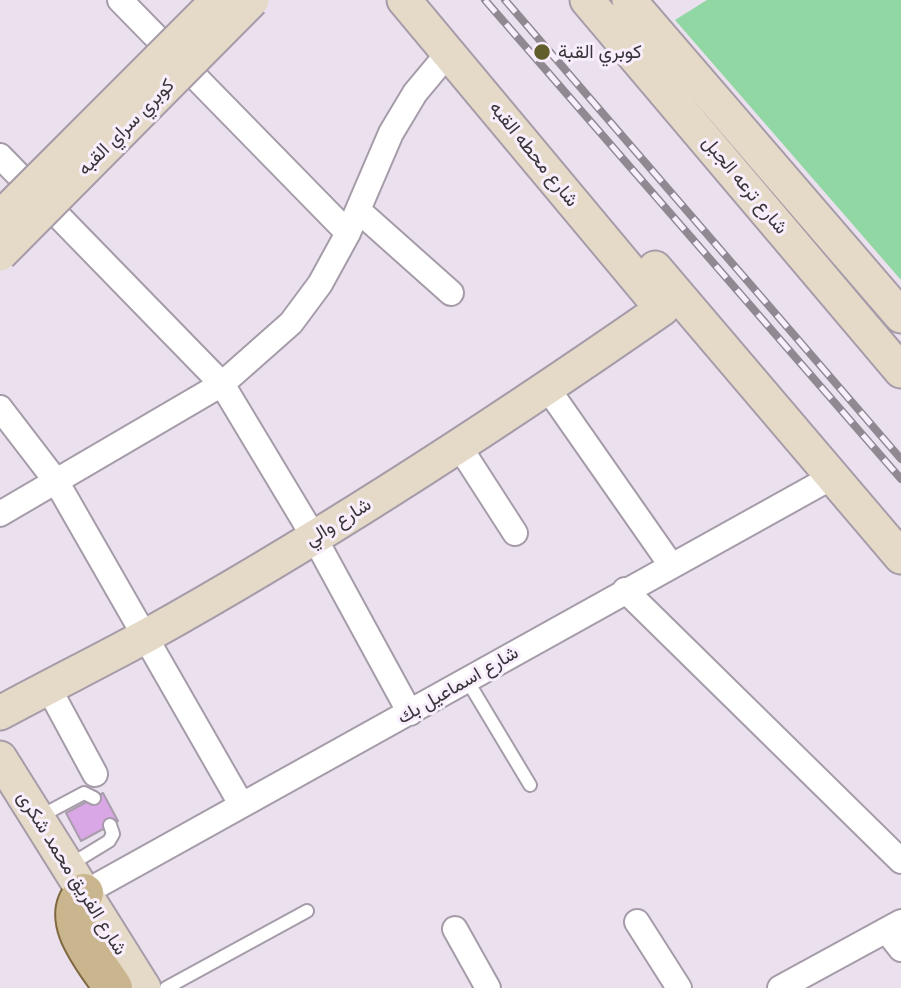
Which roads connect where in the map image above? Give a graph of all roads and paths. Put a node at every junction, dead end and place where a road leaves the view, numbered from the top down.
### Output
1 (120, 0) edge
2 (218, 0) edge
3 (252, 0) edge
4 (404, 0) edge
5 (426, 0) edge
6 (587, 0) edge
7 (629, 0) edge
8 (450, 51) junction
9 (184, 65) junction
10 (738, 151) junction
11 (0, 156) edge
12 (47, 204) junction
13 (359, 211) junction
14 (0, 218) edge
15 (348, 233) junction
16 (0, 252) edge
17 (451, 293) dead end
18 (662, 309) joint
19 (901, 316) edge
20 (901, 371) edge
21 (222, 384) junction
22 (548, 388) junction
23 (0, 408) edge
24 (459, 446) junction
25 (832, 477) junction
26 (56, 481) junction
27 (0, 514) edge
28 (515, 533) dead end
29 (314, 537) junction
30 (901, 557) edge
31 (671, 565) junction
32 (625, 590) junction
33 (146, 636) junction
34 (467, 680) junction
35 (48, 687) junction
36 (0, 713) edge
37 (410, 713) junction
38 (0, 758) edge
39 (530, 785) dead end
40 (94, 786) joint
41 (241, 804) junction
42 (37, 817) junction
43 (110, 825) dead end
44 (901, 861) edge
45 (76, 879) junction
46 (307, 911) dead end
47 (637, 922) dead end
48 (455, 929) dead end
49 (896, 934) edge
50 (797, 984) edge
51 (113, 988) edge
52 (144, 988) edge
53 (166, 988) edge
54 (488, 988) edge
55 (679, 988) edge

1 - 9 street
2 - 14 main road, كوبري سراي القبه, bridge
3 - 9 street
3 - 16 main road, كوبري سراي القبه, bridge
4 - 8 main road, شارع محطه القبه
5 - 25 main road
6 - 10 main road, شارع ترعه الجبل
7 - 10 main road, شارع ترعه الجبل
8 - 13 street
8 - 18 main road, شارع محطه القبه
9 - 12 street
9 - 15 street
10 - 19 main road, شارع ترعه الجبل
10 - 20 main road, شارع ترعه الجبل
11 - 12 street
12 - 16 street
12 - 21 street
13 - 15 street
13 - 17 street
15 - 21 street
18 - 22 main road, شارع والي
21 - 26 street
21 - 29 street
22 - 24 main road, شارع والي
22 - 31 street
23 - 26 street
24 - 28 street
24 - 29 main road, شارع والي
25 - 30 main road
25 - 31 street, شارع اسماعيل بك
26 - 27 street
26 - 33 street
29 - 33 main road, شارع والي
29 - 37 street
31 - 32 street, شارع اسماعيل بك
32 - 34 street, شارع اسماعيل بك
32 - 44 street
33 - 35 main road, شارع والي
33 - 41 street
34 - 37 street, شارع اسماعيل بك
34 - 39 lane
35 - 36 main road, شارع والي
35 - 40 street
37 - 41 street, شارع اسماعيل بك
38 - 42 main road, شارع الفريق محمد شكرى
40 - 42 lane
41 - 45 street, شارع اسماعيل بك
42 - 45 main road, شارع الفريق محمد شكرى
43 - 45 lane
45 - 51 main road
45 - 52 main road, شارع الفريق محمد شكرى
46 - 53 lane
47 - 55 street
48 - 54 street
49 - 50 street

